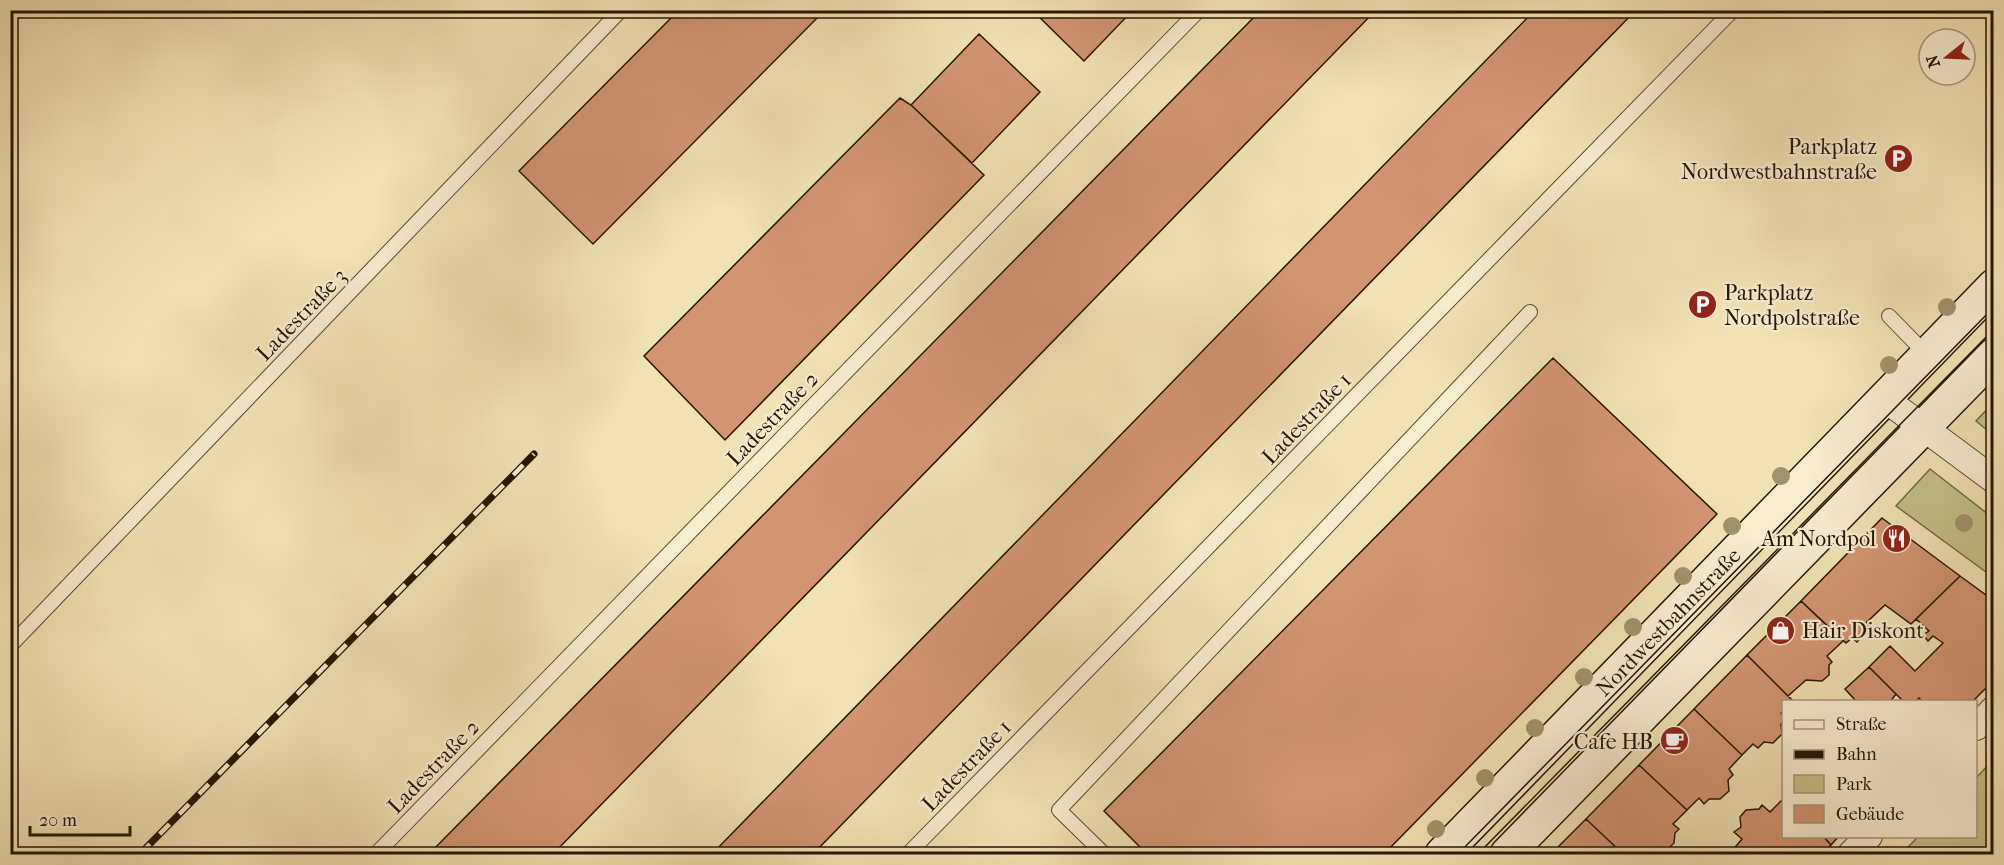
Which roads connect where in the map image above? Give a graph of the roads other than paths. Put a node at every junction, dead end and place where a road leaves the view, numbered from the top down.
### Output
1 (621, 10) edge
2 (1199, 10) edge
3 (1734, 10) edge
4 (1994, 286) edge
5 (1530, 312) dead end
6 (1889, 316) dead end
7 (1994, 355) edge
8 (1928, 356) junction
9 (1885, 399) junction
10 (1923, 428) junction
11 (1994, 480) edge
12 (10, 646) edge
13 (1994, 709) edge
14 (1977, 727) edge
15 (1868, 838) edge
16 (376, 855) edge
17 (908, 855) edge
18 (1104, 855) edge
19 (1442, 855) edge
20 (1507, 855) edge
21 (1851, 855) edge

1 - 12 lane, Ladestraße 3
2 - 16 lane, Ladestraße 2
3 - 17 lane, Ladestraße 1
4 - 8 street, Nordwestbahnstraße
5 - 18 lane
6 - 8 lane
7 - 10 street, Nordwestbahnstraße
8 - 9 street, Nordwestbahnstraße
9 - 10 street
9 - 19 street, Nordwestbahnstraße
10 - 11 street
10 - 20 street, Nordwestbahnstraße
13 - 14 street
15 - 21 street

